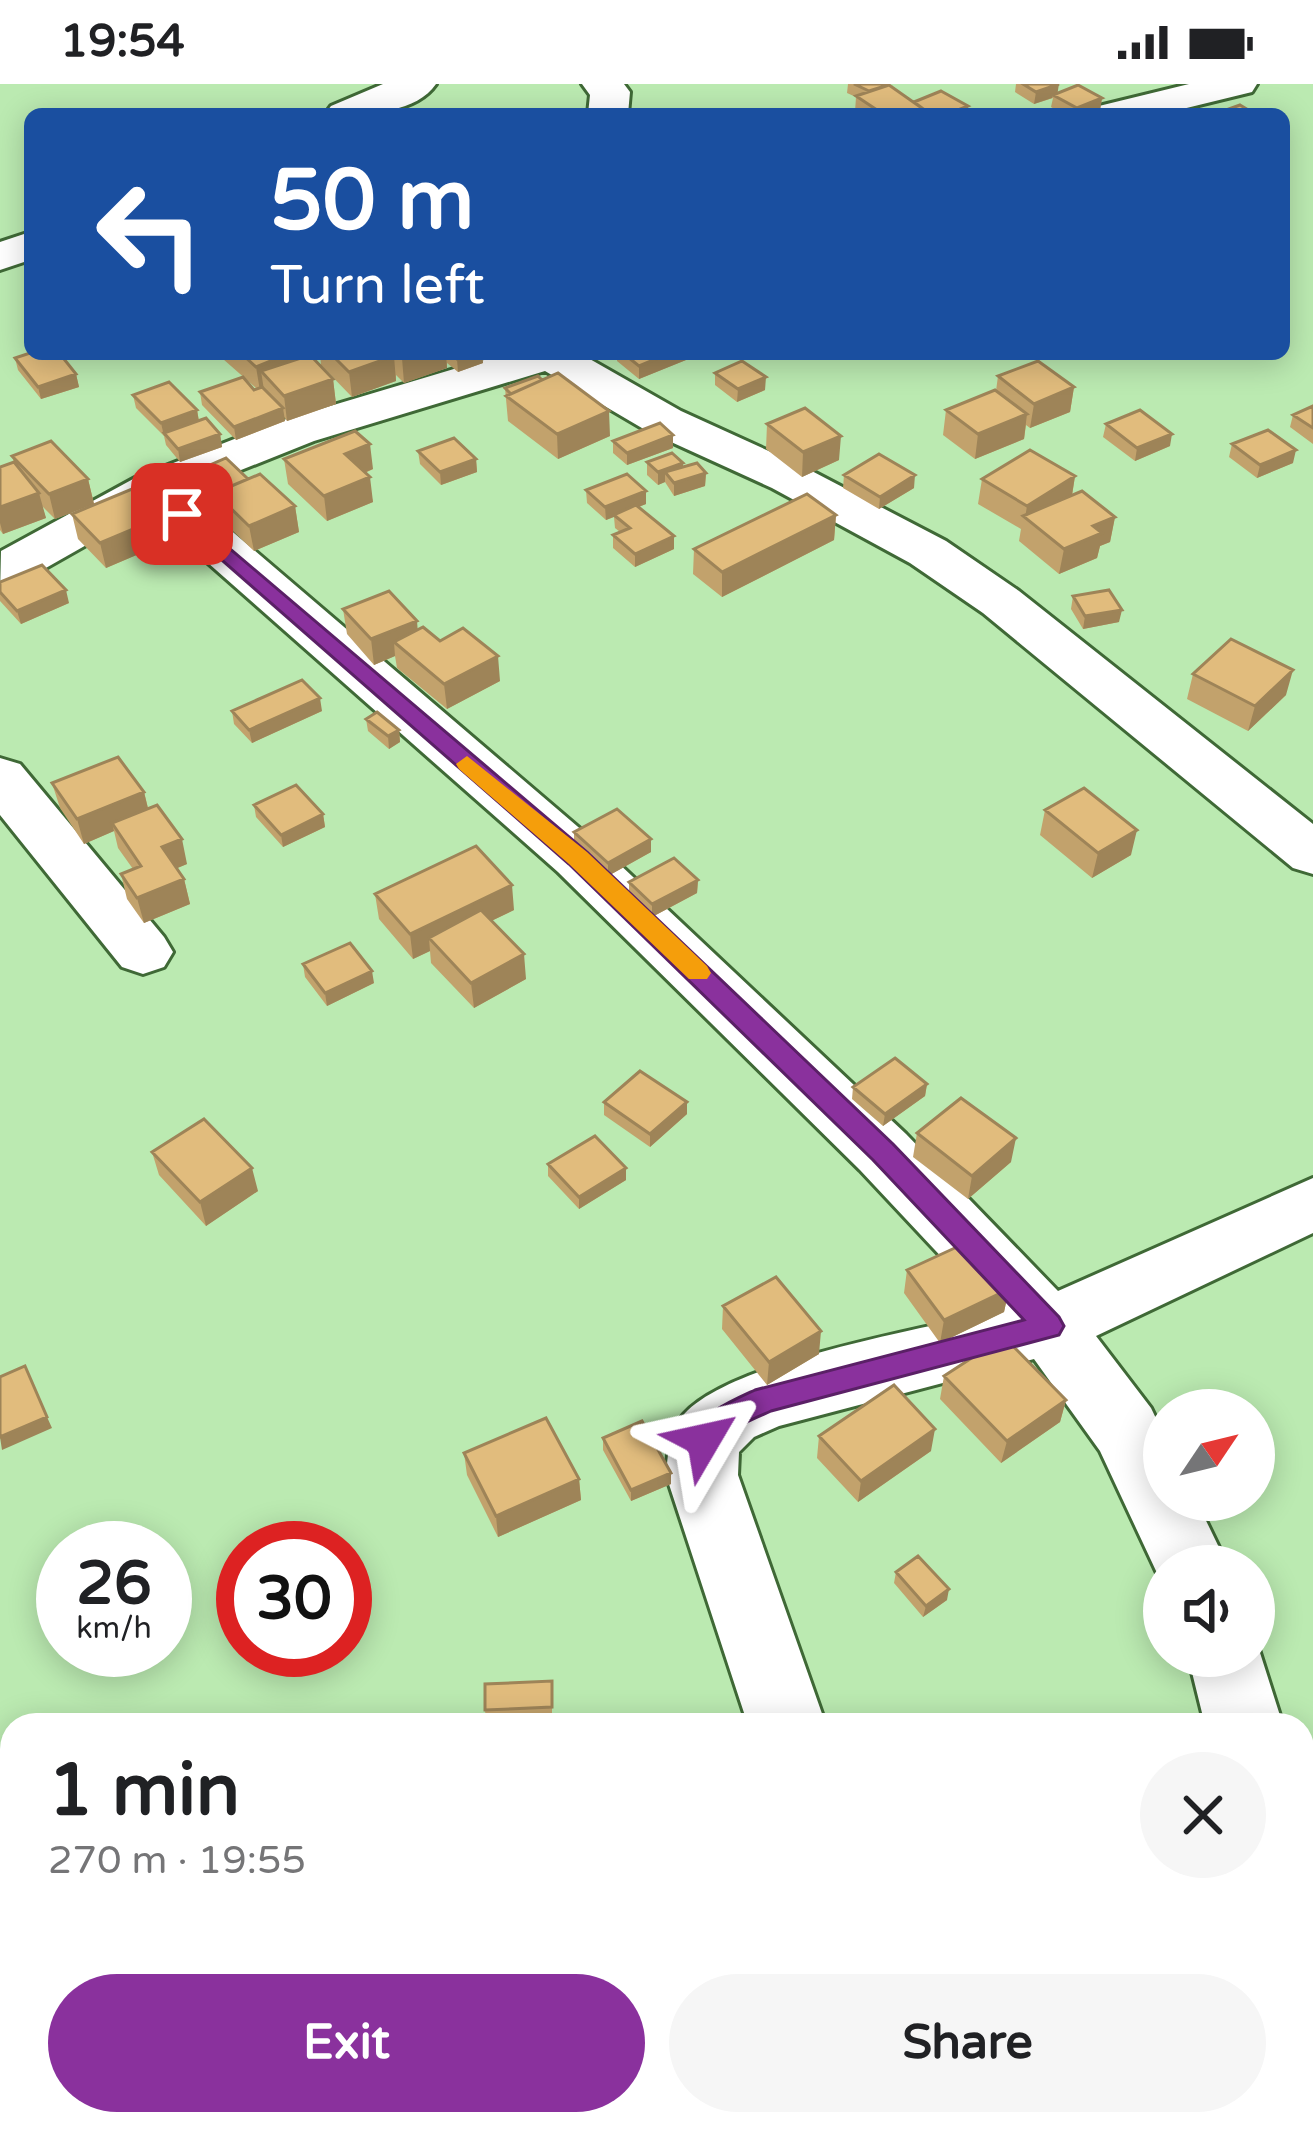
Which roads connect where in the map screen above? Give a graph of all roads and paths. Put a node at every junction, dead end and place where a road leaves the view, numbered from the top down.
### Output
1 (417, 84) edge
2 (1238, 84) edge
3 (359, 108) edge
4 (1138, 108) edge
5 (531, 360) edge
6 (561, 360) edge
7 (152, 488) junction
8 (0, 580) edge
9 (0, 777) edge
10 (1313, 854) edge
11 (142, 952) dead end
12 (1313, 1204) edge
13 (1049, 1326) junction
14 (1181, 1545) edge
15 (1231, 1677) edge
16 (783, 1713) edge
17 (1241, 1713) edge

1 - 3 street
2 - 4 street
5 - 7 street
6 - 10 street
7 - 8 street
7 - 13 street
9 - 11 street
12 - 13 street
13 - 14 street
13 - 16 street
15 - 17 street

